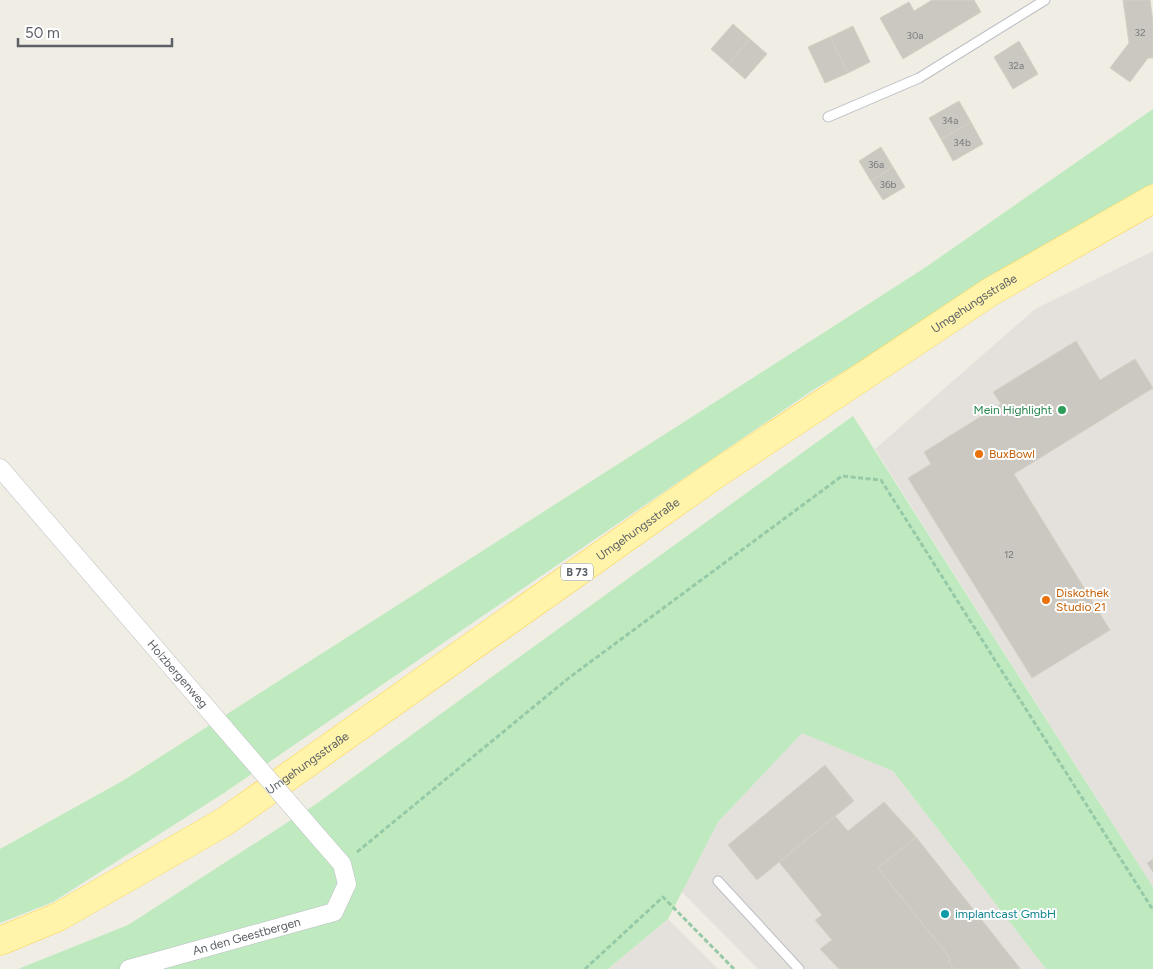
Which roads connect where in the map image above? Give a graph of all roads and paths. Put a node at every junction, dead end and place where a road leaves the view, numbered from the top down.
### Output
1 (1045, 0) edge
2 (828, 117) dead end
3 (1153, 199) edge
4 (0, 468) edge
5 (342, 864) junction
6 (718, 881) dead end
7 (347, 884) joint
8 (1153, 910) edge
9 (0, 940) edge
10 (129, 969) edge
11 (585, 969) edge
12 (734, 969) edge
13 (799, 969) edge

1 - 2 lane
3 - 9 main road, Umgehungsstraße / B 73
4 - 5 street, Holzbergenweg, bridge
5 - 7 street, Holzbergenweg
5 - 8 path
6 - 13 lane
7 - 10 street, An den Geestbergen
11 - 12 path

